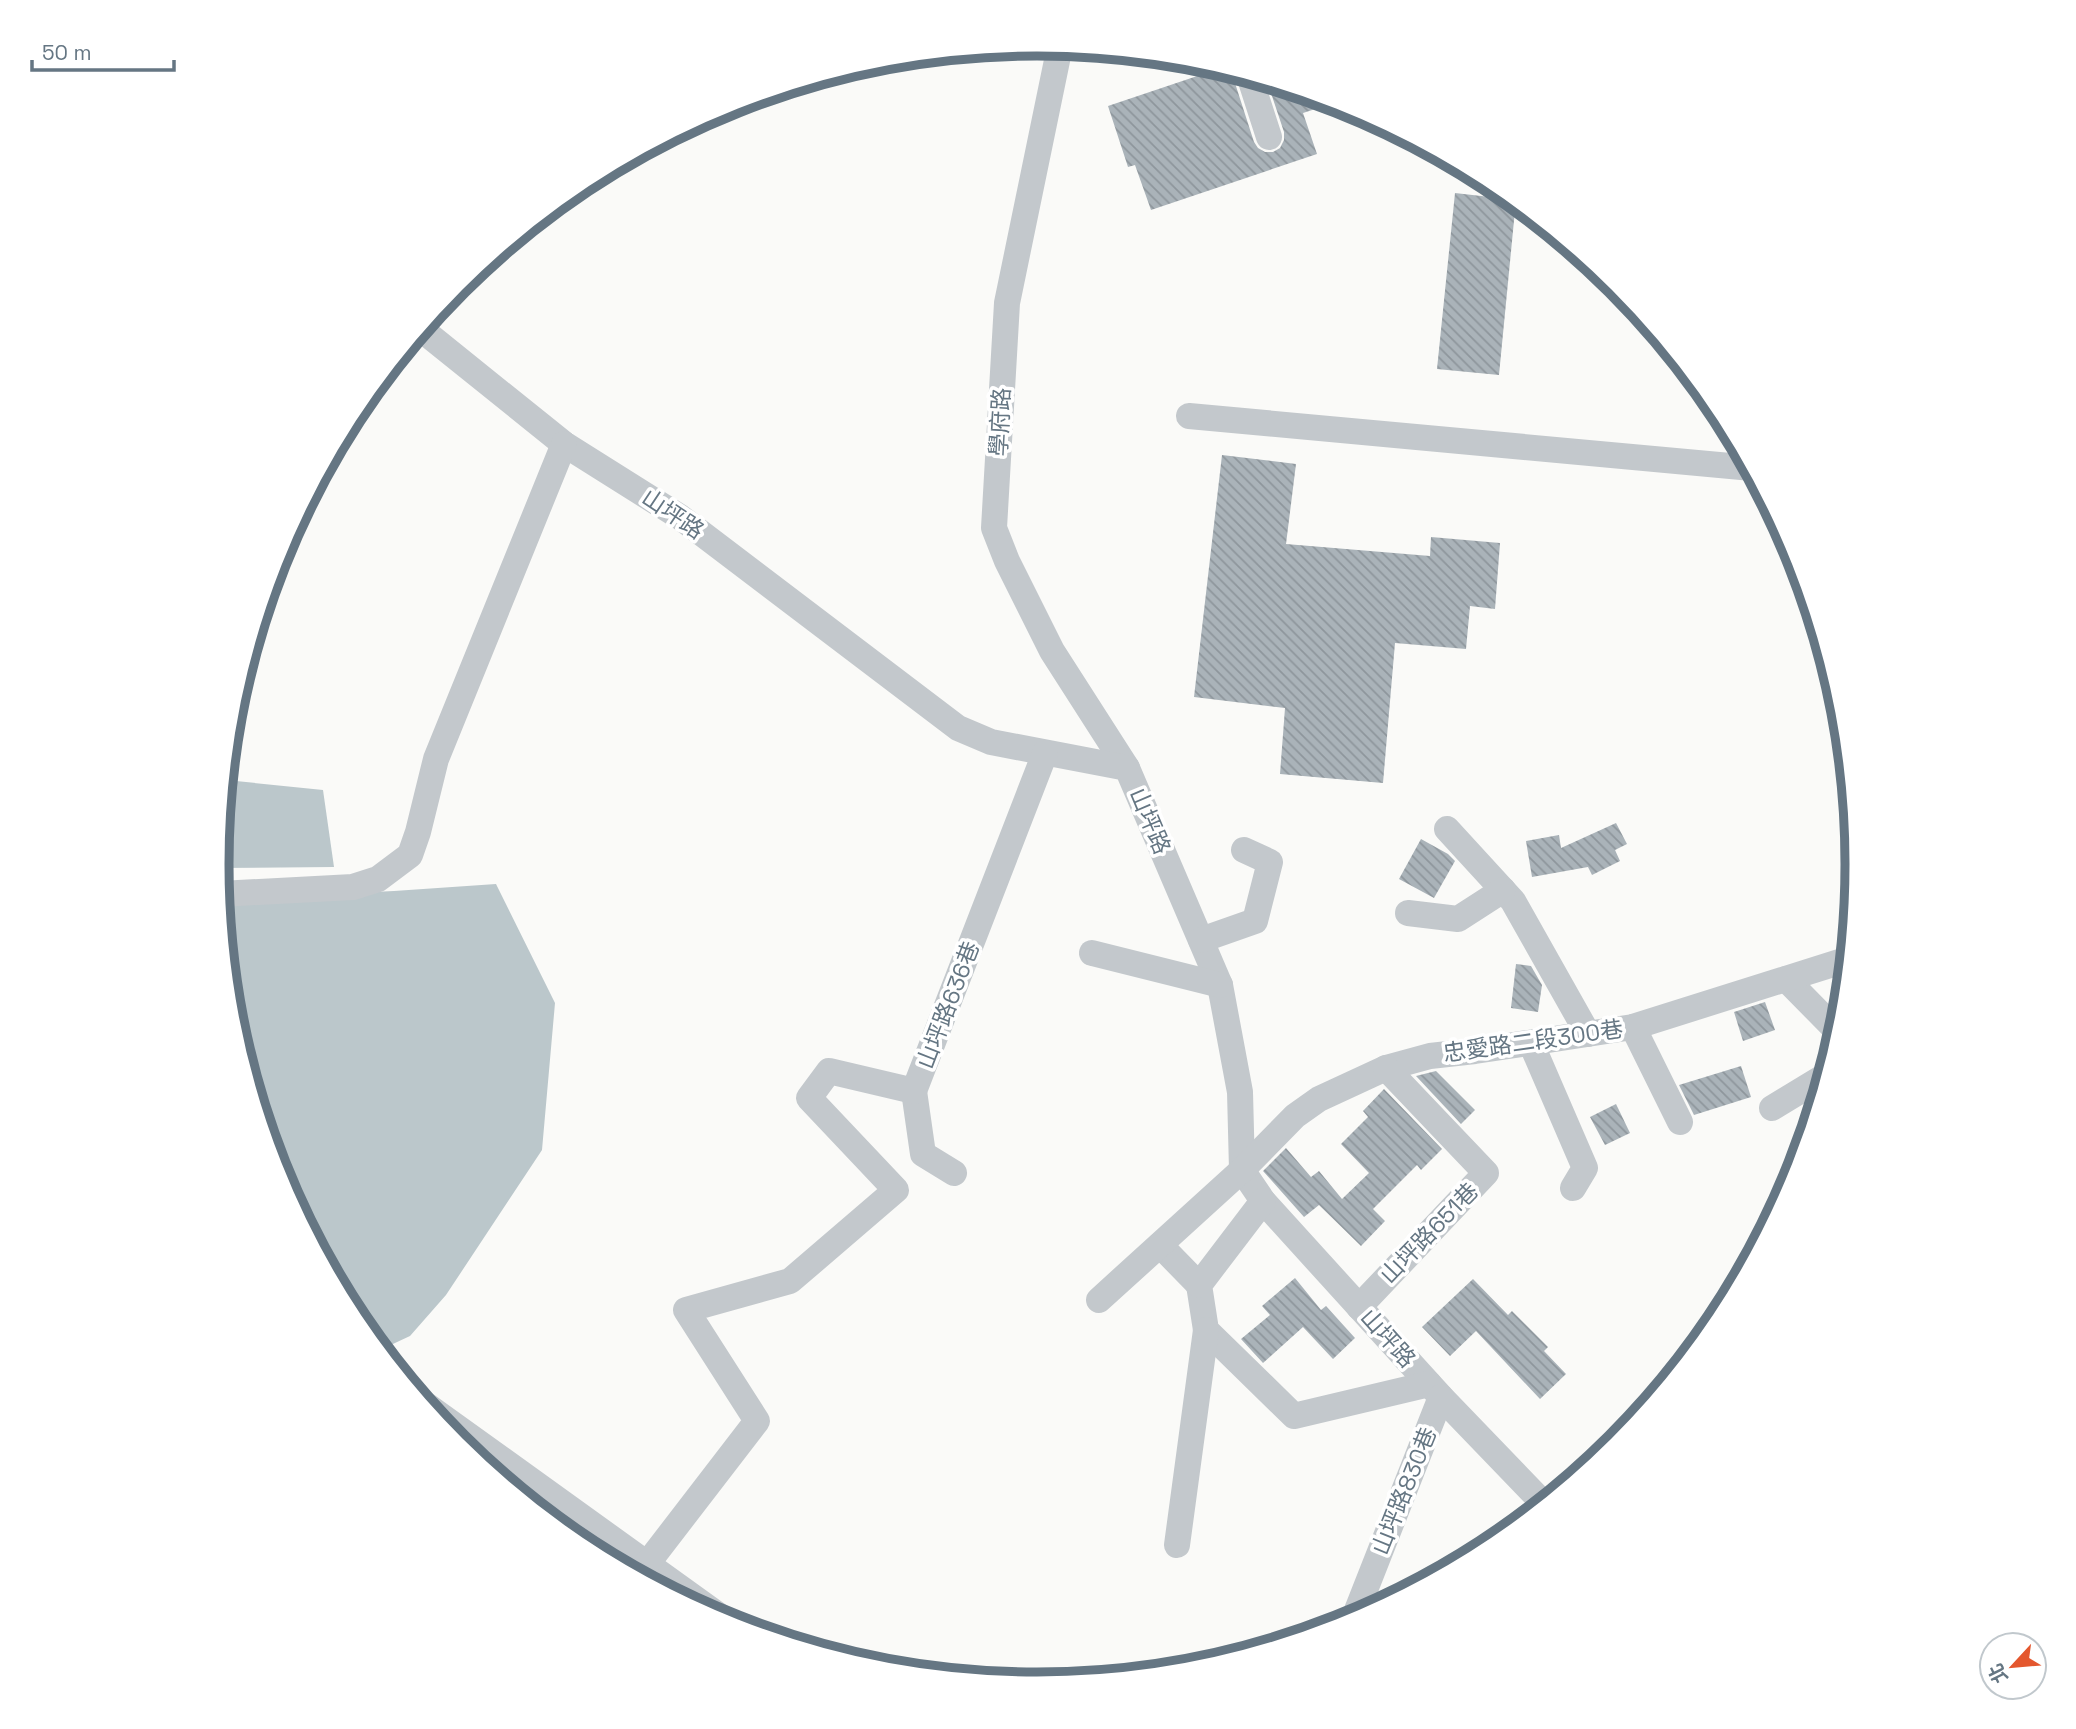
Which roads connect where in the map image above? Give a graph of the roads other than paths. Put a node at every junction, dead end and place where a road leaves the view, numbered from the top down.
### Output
1 (1058, 57) edge
2 (1252, 86) edge
3 (1269, 137) dead end
4 (427, 334) edge
5 (1189, 416) dead end
6 (564, 444) junction
7 (1742, 467) edge
8 (1045, 753) junction
9 (1127, 768) junction
10 (1447, 829) dead end
11 (1244, 850) dead end
12 (1503, 890) junction
13 (230, 893) edge
14 (1408, 913) dead end
15 (1201, 940) junction
16 (1092, 953) dead end
17 (1841, 962) edge
18 (1786, 979) junction
19 (1220, 985) junction
20 (1830, 1024) edge
21 (1633, 1027) junction
22 (1588, 1034) junction
23 (1531, 1043) junction
24 (1386, 1068) junction
25 (1817, 1081) edge
26 (914, 1091) junction
27 (1772, 1108) dead end
28 (1680, 1122) dead end
29 (1242, 1170) junction
30 (954, 1173) dead end
31 (1573, 1188) dead end
32 (1263, 1201) junction
33 (1160, 1245) junction
34 (1199, 1285) junction
35 (1099, 1300) dead end
36 (1359, 1307) junction
37 (1206, 1330) junction
38 (1435, 1391) junction
39 (459, 1428) edge
40 (1539, 1499) edge
41 (1177, 1545) dead end
42 (648, 1564) junction
43 (678, 1589) edge
44 (1358, 1606) edge

1 - 9 street, 學府路
2 - 3 street
4 - 6 street, 山坪路
5 - 7 street
6 - 8 street, 山坪路
6 - 13 street
8 - 9 street, 山坪路
8 - 26 street, 山坪路636巷
9 - 15 street, 山坪路
10 - 12 street
11 - 15 street
12 - 14 street
12 - 22 street
15 - 19 street, 山坪路
16 - 19 street
17 - 18 street, 忠愛路二段300巷
18 - 20 street
18 - 21 street, 忠愛路二段300巷
19 - 29 street, 山坪路
21 - 22 street, 忠愛路二段300巷
21 - 28 street
22 - 23 street, 忠愛路二段300巷
23 - 24 street, 忠愛路二段300巷
23 - 31 street
24 - 29 street, 忠愛路二段300巷
24 - 36 street, 山坪路651巷
25 - 27 street
26 - 30 street
26 - 42 street, 山坪路636巷
29 - 32 street, 山坪路
29 - 33 street, 忠愛路二段300巷
32 - 34 street
32 - 36 street, 山坪路
33 - 34 street
33 - 35 street, 忠愛路二段300巷
34 - 37 street
36 - 38 street, 山坪路
37 - 38 street
37 - 41 street
38 - 40 street, 山坪路
38 - 44 street, 山坪路830巷
39 - 42 street
42 - 43 street

